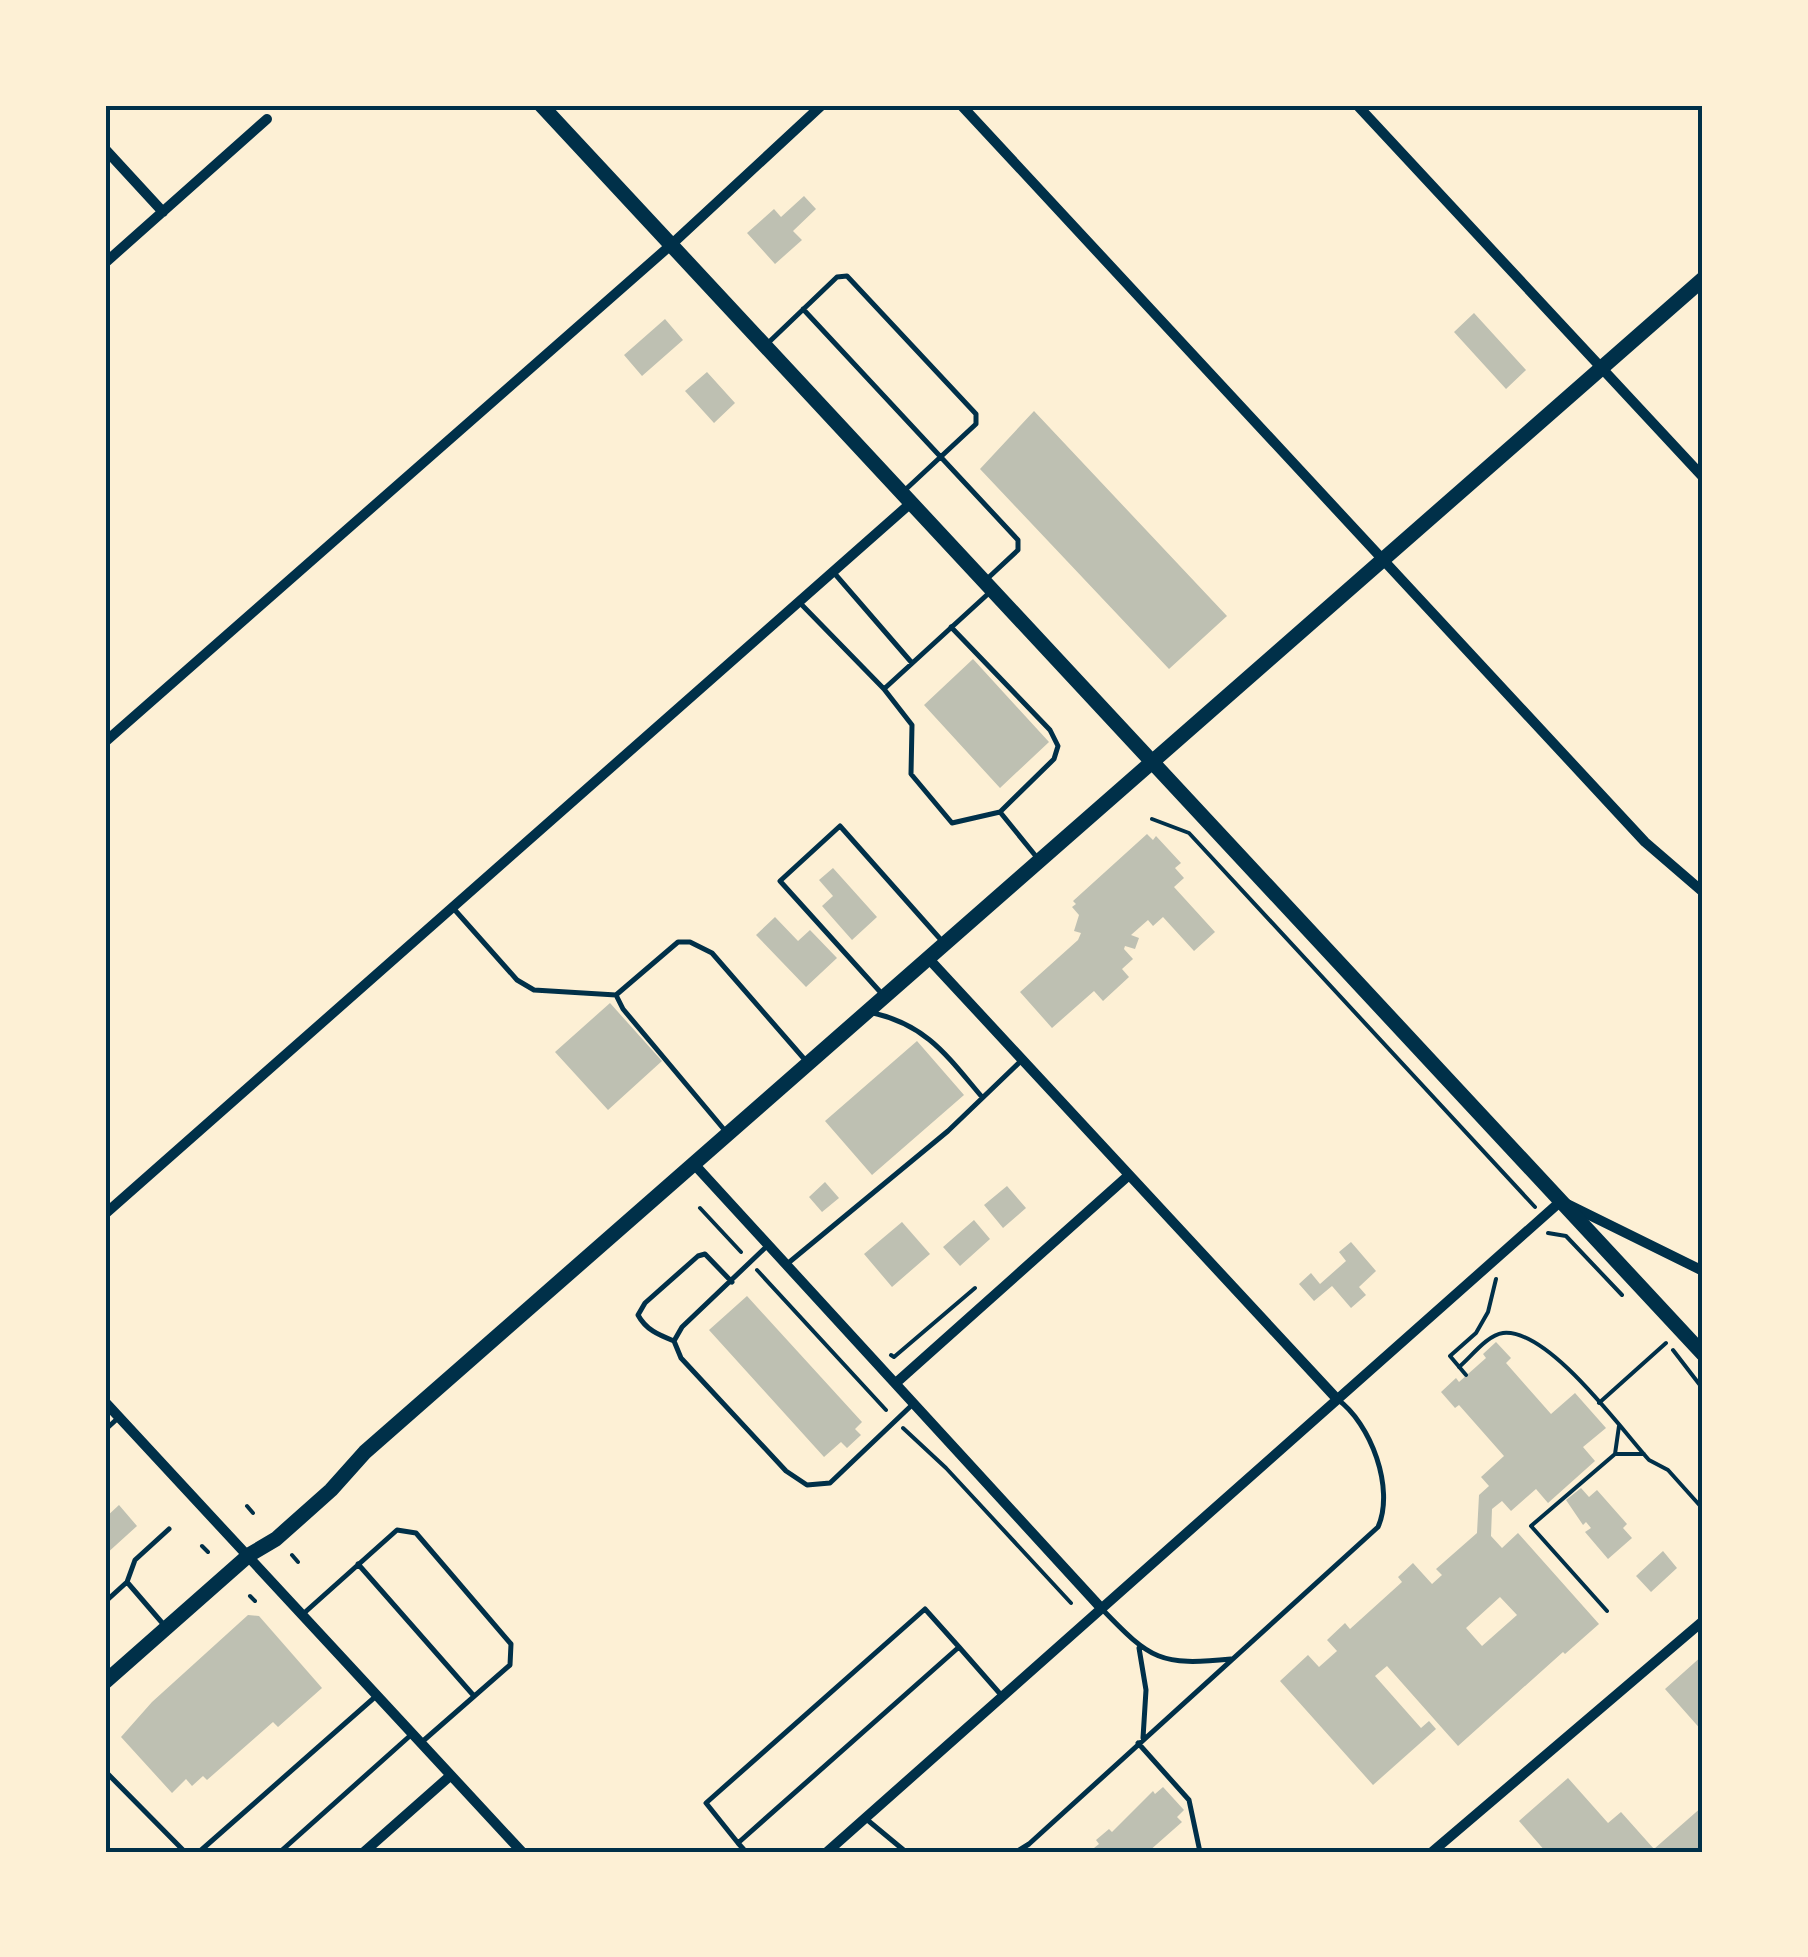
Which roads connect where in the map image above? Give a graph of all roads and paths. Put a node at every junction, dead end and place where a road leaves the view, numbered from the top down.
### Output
1 (541, 105) edge
2 (822, 105) edge
3 (961, 105) edge
4 (1357, 105) edge
5 (267, 119) dead end
6 (105, 149) edge
7 (163, 212) junction
8 (672, 244) junction
9 (105, 263) edge
10 (1703, 278) edge
11 (803, 309) junction
12 (766, 345) junction
13 (1602, 368) junction
14 (941, 456) junction
15 (1703, 478) edge
16 (907, 497) junction
17 (1383, 558) junction
18 (833, 572) junction
19 (989, 585) junction
20 (798, 602) junction
21 (952, 627) junction
22 (912, 663) junction
23 (884, 689) junction
24 (105, 742) edge
25 (1152, 762) junction
26 (1000, 812) junction
27 (1152, 819) dead end
28 (1039, 860) junction
29 (1703, 892) edge
30 (452, 907) junction
31 (944, 943) junction
32 (928, 958) junction
33 (616, 995) junction
34 (884, 996) junction
35 (866, 1012) junction
36 (1022, 1060) junction
37 (808, 1063) junction
38 (982, 1097) junction
39 (728, 1134) junction
40 (694, 1164) junction
41 (1129, 1175) junction
42 (1561, 1201) junction
43 (700, 1208) dead end
44 (105, 1214) edge
45 (1540, 1220) junction
46 (768, 1244) junction
47 (752, 1264) junction
48 (787, 1264) junction
49 (1508, 1269) dead end
50 (1703, 1272) edge
51 (732, 1282) junction
52 (975, 1288) dead end
53 (1629, 1302) dead end
54 (674, 1341) junction
55 (1703, 1354) edge
56 (894, 1358) dead end
57 (1459, 1367) junction
58 (1466, 1375) dead end
59 (896, 1382) junction
60 (1703, 1389) edge
61 (1337, 1399) junction
62 (105, 1402) edge
63 (915, 1402) junction
64 (1599, 1403) junction
65 (119, 1417) junction
66 (897, 1421) junction
67 (1619, 1426) junction
68 (105, 1430) edge
69 (1614, 1454) junction
70 (1644, 1454) junction
71 (247, 1506) dead end
72 (1703, 1508) edge
73 (253, 1513) dead end
74 (170, 1530) dead end
75 (202, 1546) dead end
76 (208, 1552) dead end
77 (249, 1555) junction
78 (292, 1556) dead end
79 (298, 1562) dead end
80 (358, 1564) junction
81 (127, 1582) junction
82 (250, 1596) dead end
83 (255, 1601) dead end
84 (105, 1602) edge
85 (1072, 1603) dead end
86 (1102, 1609) junction
87 (1607, 1611) dead end
88 (303, 1614) junction
89 (1703, 1620) edge
90 (166, 1628) junction
91 (959, 1647) junction
92 (1138, 1648) junction
93 (1234, 1659) junction
94 (105, 1682) edge
95 (377, 1695) junction
96 (474, 1696) junction
97 (1002, 1697) junction
98 (416, 1738) junction
99 (1141, 1741) junction
100 (105, 1771) edge
101 (450, 1776) junction
102 (865, 1818) junction
103 (738, 1843) junction
104 (185, 1852) edge
105 (199, 1852) edge
106 (280, 1852) edge
107 (364, 1852) edge
108 (522, 1852) edge
109 (746, 1852) edge
110 (826, 1852) edge
111 (906, 1852) edge
112 (1016, 1852) edge
113 (1200, 1852) edge
114 (1432, 1852) edge

1 - 8 main road
2 - 8 street
3 - 17 street
4 - 13 street
5 - 7 street
6 - 7 street
7 - 9 street
8 - 12 main road
8 - 24 street
10 - 13 main road
11 - 12 lane
11 - 14 lane
11 - 14 lane
12 - 16 main road
13 - 15 street
13 - 17 main road
14 - 16 lane
14 - 19 lane
16 - 18 street
16 - 19 main road
17 - 25 main road
17 - 29 street
18 - 20 street
18 - 22 lane
19 - 21 lane
19 - 25 main road
20 - 23 lane
20 - 30 street
21 - 22 lane
21 - 26 lane
22 - 23 lane
23 - 26 lane
25 - 28 main road
25 - 42 main road
26 - 28 lane
27 - 45 path
28 - 31 main road
30 - 33 lane
30 - 44 street
31 - 32 main road
31 - 34 lane
32 - 34 main road
32 - 36 street
33 - 37 lane
33 - 39 lane
34 - 35 main road
35 - 37 main road
35 - 38 lane
36 - 38 lane
36 - 41 street
37 - 39 main road
38 - 48 lane
39 - 40 main road
40 - 46 street
40 - 77 main road
41 - 59 street
41 - 61 street
42 - 45 street
42 - 50 street
42 - 55 main road
43 - 47 path
45 - 53 path
45 - 61 street
46 - 47 lane
46 - 48 street
47 - 51 lane
47 - 66 path
48 - 59 street
49 - 57 path
51 - 54 lane
51 - 54 lane
52 - 56 path
54 - 66 lane
57 - 58 path
57 - 64 path
59 - 63 street
60 - 64 path
61 - 86 street
61 - 93 lane
62 - 65 street
63 - 66 lane
63 - 86 street
64 - 67 path
65 - 68 lane
65 - 77 street
66 - 85 path
67 - 69 path
67 - 70 path
69 - 70 path
69 - 87 path
70 - 72 path
71 - 73 path
74 - 81 lane
75 - 76 path
77 - 88 street
77 - 90 main road
78 - 79 path
80 - 88 lane
80 - 96 lane
80 - 96 lane
81 - 84 lane
81 - 90 lane
82 - 83 path
86 - 92 lane
86 - 97 street
88 - 95 street
89 - 114 street
90 - 94 main road
91 - 97 lane
91 - 103 lane
91 - 103 lane
92 - 93 lane
92 - 99 lane
93 - 99 lane
95 - 98 street
95 - 105 lane
96 - 98 lane
97 - 102 street
98 - 101 street
98 - 106 lane
99 - 112 lane
99 - 113 lane
100 - 104 lane
101 - 107 street
101 - 108 street
102 - 110 street
102 - 111 lane
103 - 109 lane

